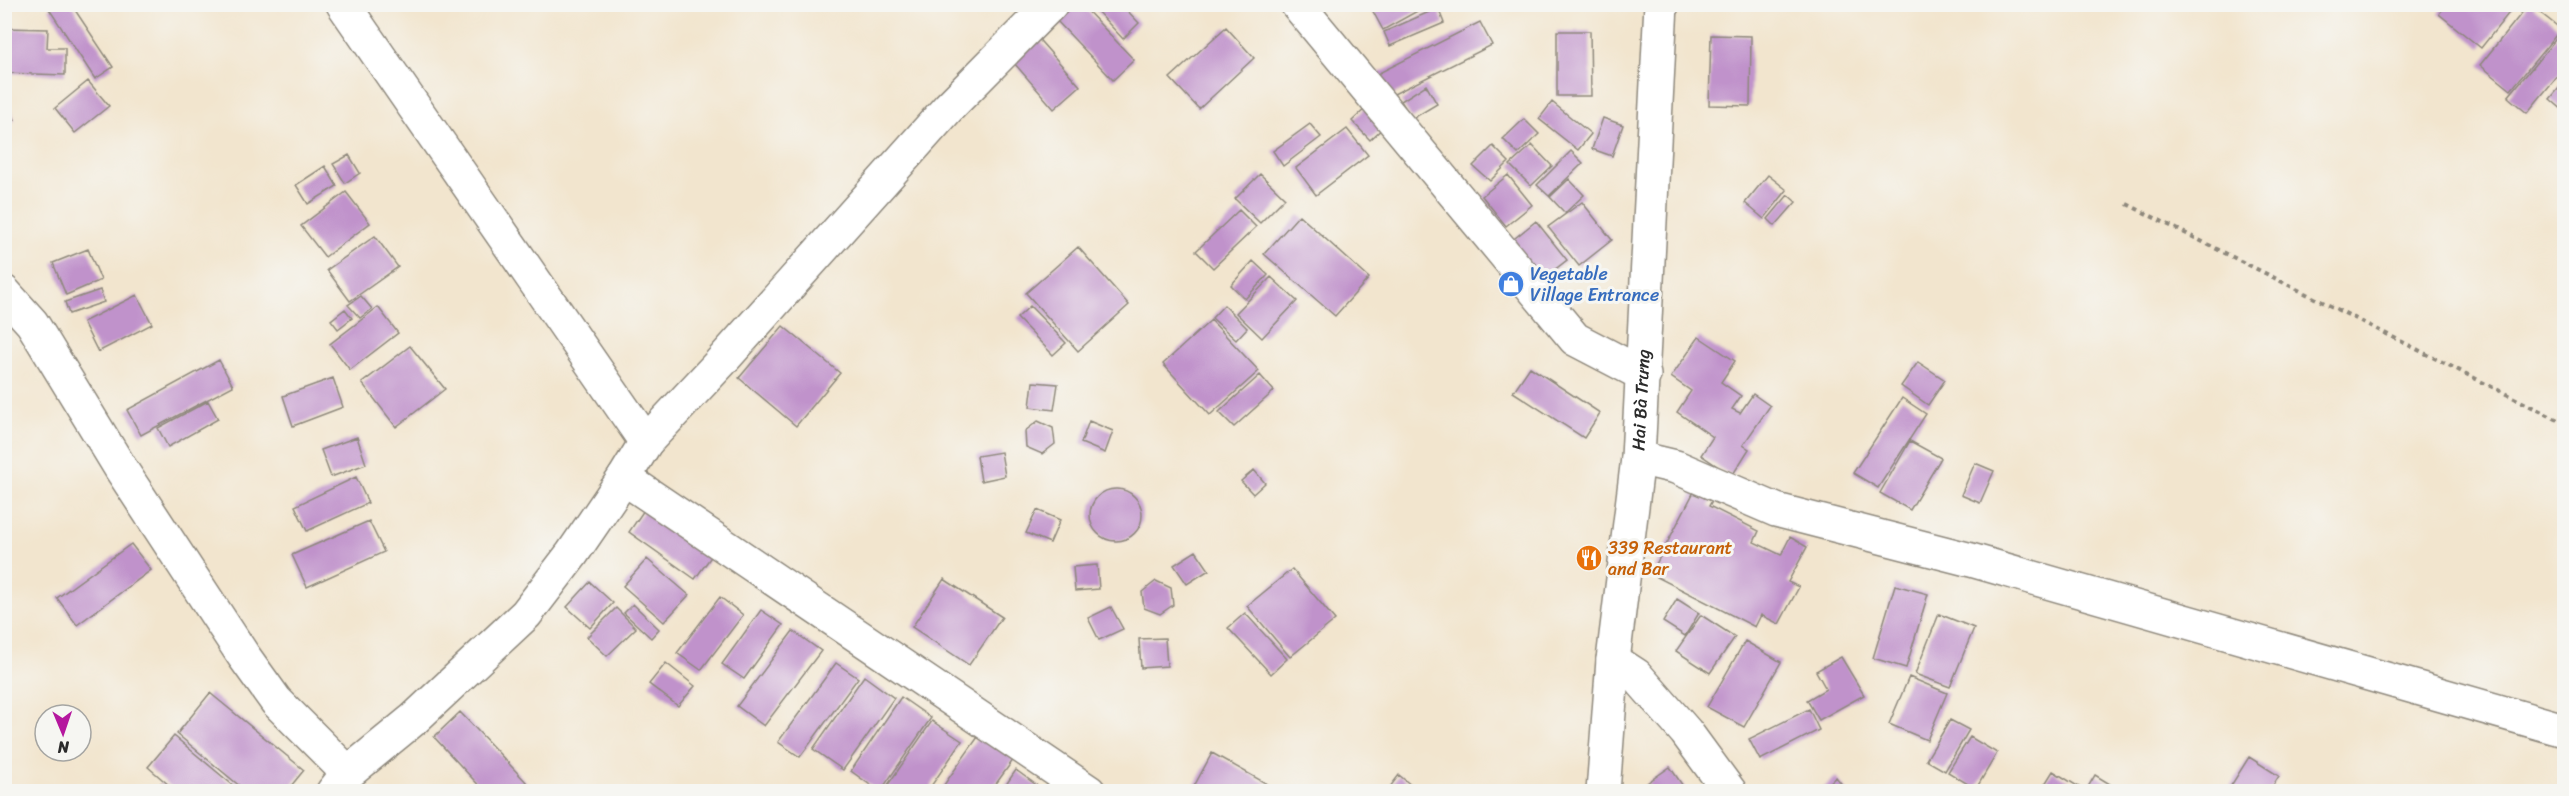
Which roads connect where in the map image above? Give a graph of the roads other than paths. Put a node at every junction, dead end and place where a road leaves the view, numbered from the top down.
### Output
1 (343, 4) edge
2 (1051, 4) edge
3 (1297, 4) edge
4 (1661, 4) edge
5 (4, 292) edge
6 (1644, 375) junction
7 (646, 442) junction
8 (1638, 458) junction
9 (624, 478) junction
10 (1613, 660) junction
11 (2565, 730) edge
12 (340, 782) edge
13 (1089, 792) edge
14 (1603, 792) edge
15 (1730, 792) edge

1 - 7 street
2 - 7 street
3 - 6 street
4 - 6 street, Hai Bà Trưng
5 - 12 street
6 - 8 street, Hai Bà Trưng
7 - 9 street
8 - 10 street, Hai Bà Trưng
8 - 11 street
9 - 12 street
9 - 13 street
10 - 14 street, Hai Bà Trưng
10 - 15 street

